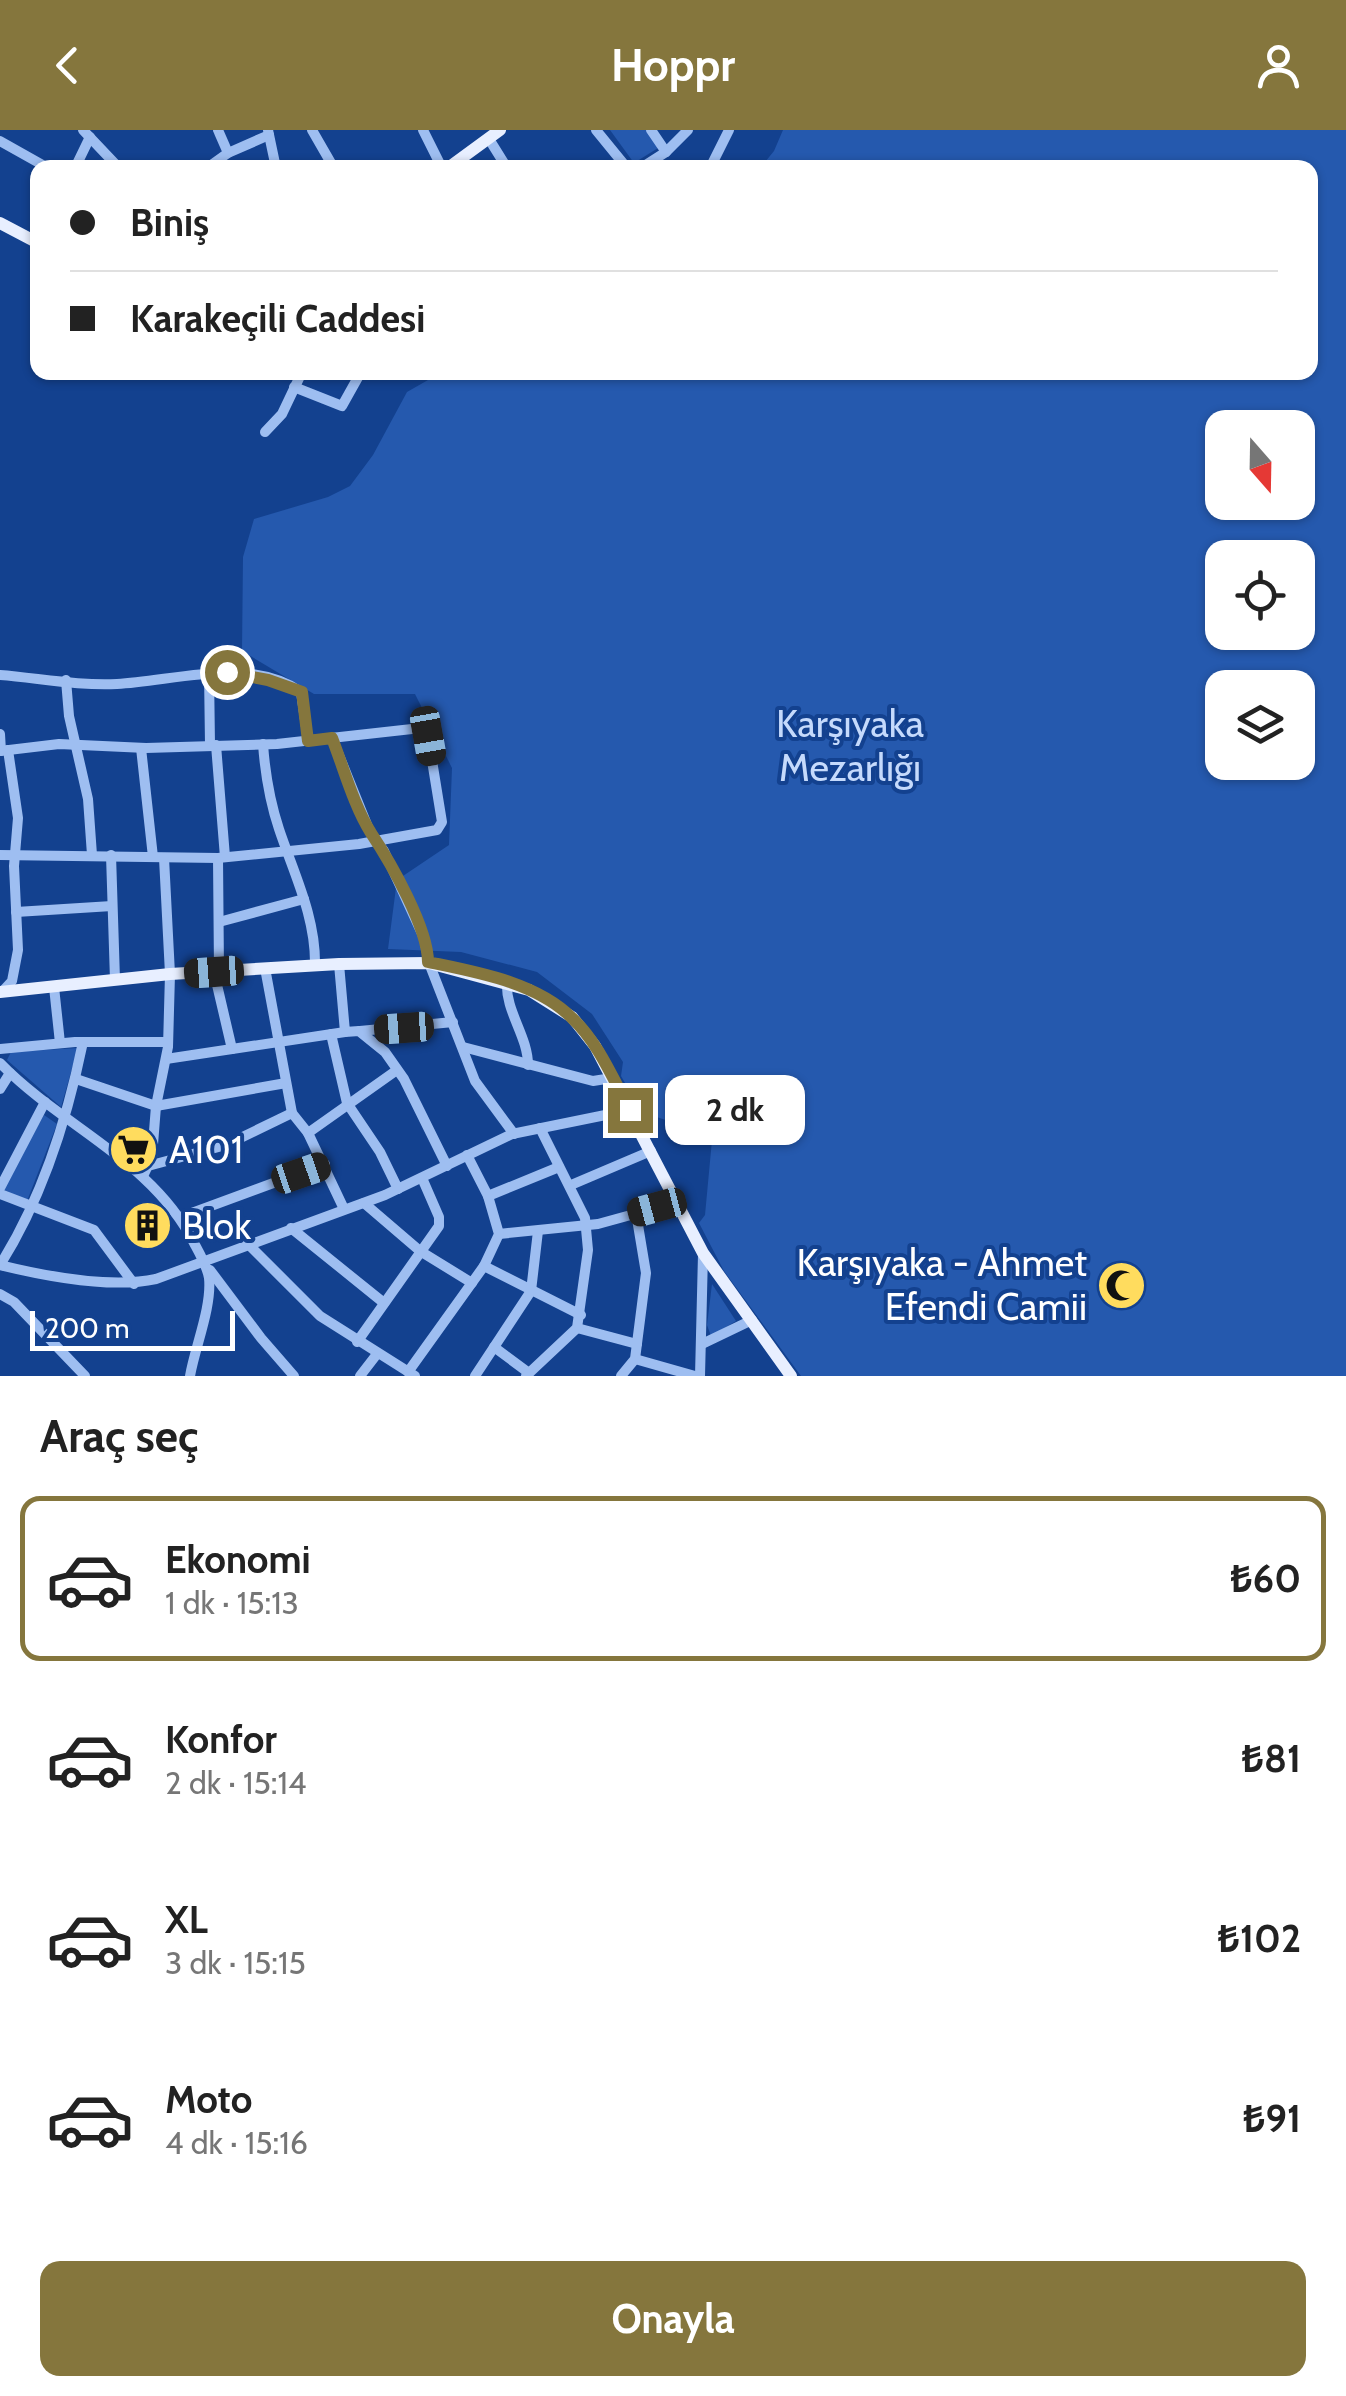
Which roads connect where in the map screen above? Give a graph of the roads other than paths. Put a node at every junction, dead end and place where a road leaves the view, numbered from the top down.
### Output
1 (218, 130) edge
2 (312, 130) edge
3 (423, 130) edge
4 (596, 130) edge
5 (650, 130) edge
6 (688, 130) edge
7 (730, 130) edge
8 (86, 133) edge
9 (268, 133) edge
10 (495, 134) edge
11 (0, 142) edge
12 (228, 152) junction
13 (666, 152) junction
14 (33, 160) edge
15 (78, 160) edge
16 (112, 160) edge
17 (218, 160) edge
18 (274, 160) edge
19 (330, 160) edge
20 (440, 160) edge
21 (457, 160) edge
22 (504, 160) edge
23 (620, 160) edge
24 (654, 160) edge
25 (714, 160) edge
26 (0, 223) edge
27 (30, 239) edge
28 (298, 380) edge
29 (357, 380) edge
30 (294, 388) junction
31 (265, 432) dead end
32 (209, 672) junction
33 (0, 675) edge
34 (66, 680) junction
35 (0, 734) edge
36 (332, 738) junction
37 (308, 741) junction
38 (264, 744) junction
39 (75, 745) junction
40 (213, 745) junction
41 (141, 748) junction
42 (3, 751) edge
43 (378, 841) junction
44 (288, 851) junction
45 (0, 854) edge
46 (14, 855) junction
47 (92, 855) junction
48 (111, 855) junction
49 (158, 858) junction
50 (221, 858) junction
51 (304, 899) junction
52 (112, 906) junction
53 (16, 912) junction
54 (218, 922) junction
55 (428, 962) junction
56 (339, 964) junction
57 (316, 966) junction
58 (265, 968) junction
59 (216, 972) junction
60 (170, 974) junction
61 (115, 980) junction
62 (507, 982) junction
63 (54, 987) junction
64 (1, 992) edge
65 (453, 1022) junction
66 (359, 1031) junction
67 (345, 1032) junction
68 (331, 1034) junction
69 (84, 1042) junction
70 (168, 1042) junction
71 (278, 1042) junction
72 (60, 1043) junction
73 (463, 1047) junction
74 (0, 1048) edge
75 (232, 1049) junction
76 (166, 1058) junction
77 (0, 1062) edge
78 (528, 1064) junction
79 (397, 1070) junction
80 (10, 1073) junction
81 (612, 1078) junction
82 (76, 1079) junction
83 (286, 1083) junction
84 (0, 1089) edge
85 (44, 1102) junction
86 (347, 1103) junction
87 (156, 1106) junction
88 (630, 1110) junction
89 (292, 1113) junction
90 (68, 1118) junction
91 (540, 1128) junction
92 (308, 1133) junction
93 (514, 1134) junction
94 (651, 1152) junction
95 (467, 1155) junction
96 (325, 1164) junction
97 (447, 1166) junction
98 (558, 1166) junction
99 (146, 1171) junction
100 (422, 1178) junction
101 (571, 1185) junction
102 (398, 1189) junction
103 (0, 1191) edge
104 (488, 1196) junction
105 (678, 1202) junction
106 (364, 1203) junction
107 (30, 1208) junction
108 (344, 1209) junction
109 (636, 1213) junction
110 (181, 1217) junction
111 (587, 1225) junction
112 (291, 1228) junction
113 (538, 1231) junction
114 (499, 1234) junction
115 (247, 1244) junction
116 (420, 1251) junction
117 (703, 1253) junction
118 (204, 1261) junction
119 (0, 1265) edge
120 (484, 1266) junction
121 (134, 1284) junction
122 (472, 1284) junction
123 (532, 1291) junction
124 (0, 1294) edge
125 (384, 1302) junction
126 (580, 1315) junction
127 (752, 1320) junction
128 (578, 1328) junction
129 (357, 1342) junction
130 (637, 1344) junction
131 (702, 1344) junction
132 (494, 1347) junction
133 (377, 1354) junction
134 (636, 1359) junction
135 (527, 1374) edge
136 (412, 1375) edge
137 (85, 1376) edge
138 (190, 1376) edge
139 (294, 1376) edge
140 (360, 1376) edge
141 (475, 1376) edge
142 (621, 1376) edge
143 (698, 1376) edge
144 (791, 1376) edge

1 - 12 street
2 - 19 street
3 - 20 street
4 - 23 street
5 - 13 street
6 - 13 street
7 - 25 street
8 - 15 street
8 - 16 street
9 - 12 street
9 - 18 street
10 - 21 main road
10 - 22 street
11 - 14 street
12 - 17 street
13 - 24 street
26 - 27 main road
28 - 30 street
29 - 30 street
30 - 31 street
32 - 34 street
32 - 37 street
32 - 40 street
33 - 34 street
34 - 39 street
35 - 42 street
36 - 37 street
36 - 43 street
36 - 43 street
37 - 38 street
38 - 40 street
38 - 44 street
39 - 41 street
39 - 42 street
39 - 47 street
40 - 41 street
40 - 50 street
41 - 49 street
42 - 46 street
43 - 44 street
43 - 55 street
44 - 50 street
44 - 51 street
45 - 46 street
46 - 47 street
46 - 53 street
47 - 48 street
48 - 49 street
48 - 52 street
49 - 50 street
49 - 60 street
50 - 54 street
51 - 54 street
51 - 57 street
52 - 53 street
52 - 61 street
53 - 64 street
54 - 59 street
55 - 56 main road
55 - 62 main road
55 - 65 street
56 - 57 main road
56 - 67 street
57 - 58 main road
58 - 59 main road
58 - 71 street
59 - 60 main road
59 - 75 street
60 - 61 main road
60 - 70 street
61 - 63 main road
62 - 78 street
62 - 81 main road
63 - 64 main road
63 - 72 street
65 - 66 street
65 - 73 street
66 - 67 street
66 - 79 street
67 - 68 street
68 - 71 street
68 - 86 street
69 - 70 street
69 - 72 street
69 - 82 street
70 - 76 street
71 - 75 street
71 - 83 street
72 - 74 street
73 - 78 street
73 - 93 street
75 - 76 street
76 - 87 street
77 - 80 street
78 - 81 street
79 - 86 street
79 - 97 street
80 - 84 street
80 - 85 street
81 - 88 main road
82 - 87 street
82 - 90 street
83 - 87 street
83 - 89 street
85 - 90 street
85 - 103 street
86 - 92 street
86 - 102 street
87 - 99 street
88 - 91 street
88 - 94 main road
89 - 92 street
89 - 99 street
90 - 99 street
90 - 107 street
91 - 93 street
91 - 98 street
92 - 96 street
93 - 95 street
94 - 101 street
94 - 105 main road
95 - 97 street
95 - 104 street
96 - 108 street
96 - 110 street
97 - 100 street
98 - 101 street
98 - 104 street
99 - 110 street
100 - 102 street
100 - 116 street
101 - 111 street
102 - 106 street
103 - 107 street
104 - 114 street
105 - 109 street
105 - 117 main road
106 - 108 street
106 - 116 street
107 - 119 street
107 - 121 street
108 - 112 street
109 - 111 street
109 - 130 street
110 - 118 street
111 - 113 street
111 - 126 street
112 - 115 street
112 - 125 street
113 - 114 street
113 - 123 street
114 - 120 street
115 - 118 street
115 - 129 street
116 - 122 street
116 - 125 street
117 - 127 main road
117 - 131 street
118 - 121 street
118 - 138 street
118 - 139 street
119 - 121 street
120 - 122 street
120 - 123 street
122 - 136 street
123 - 126 street
123 - 132 street
124 - 137 street
125 - 129 street
126 - 128 street
127 - 131 street
127 - 144 main road
128 - 130 street
128 - 135 street
129 - 133 street
130 - 134 street
131 - 143 street
132 - 135 street
132 - 141 street
133 - 136 street
133 - 140 street
134 - 142 street
134 - 143 street

